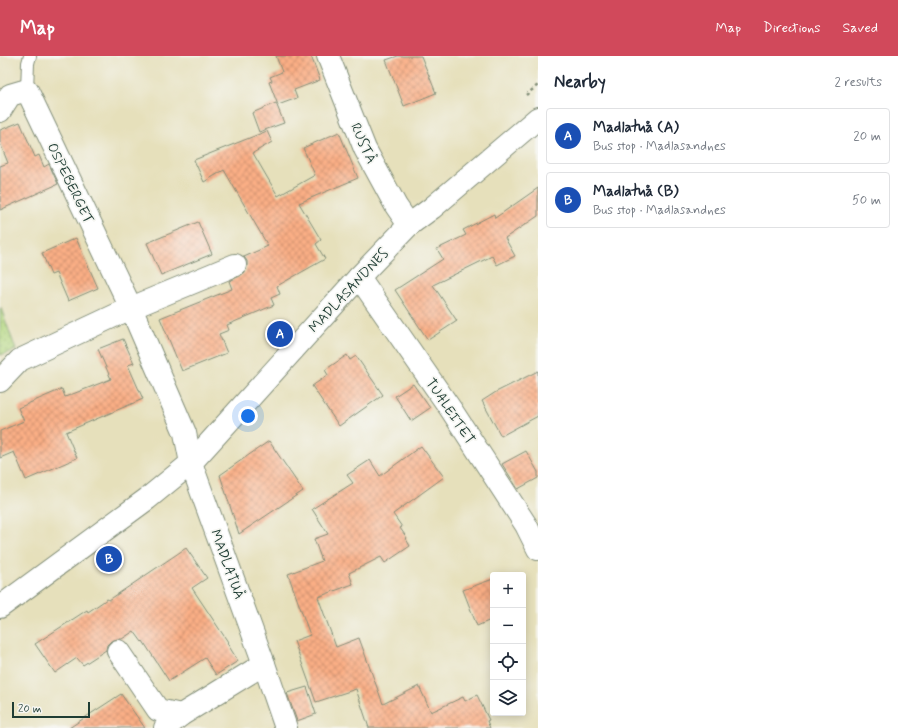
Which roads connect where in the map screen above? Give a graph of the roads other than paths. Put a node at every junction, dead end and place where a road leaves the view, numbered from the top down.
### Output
1 (30, 56) edge
2 (328, 56) edge
3 (26, 90) junction
4 (0, 111) edge
5 (538, 118) edge
6 (409, 225) junction
7 (234, 265) dead end
8 (359, 277) junction
9 (131, 308) junction
10 (0, 381) edge
11 (191, 463) junction
12 (538, 549) edge
13 (0, 607) edge
14 (118, 651) dead end
15 (264, 664) junction
16 (173, 722) edge
17 (286, 728) edge

1 - 3 lane
2 - 6 street, RUSTÅ
3 - 4 street
3 - 9 street, OSPEBERGET
5 - 6 street, MADLASANDNES
6 - 8 street, MADLASANDNES
7 - 9 street
8 - 11 street, MADLASANDNES
8 - 12 street, TUALEITET
9 - 10 street
9 - 11 street, OSPEBERGET
11 - 13 street, MADLASANDNES
11 - 15 street, MADLATUÅ
14 - 16 street
15 - 16 street
15 - 17 street, MADLATUÅ

